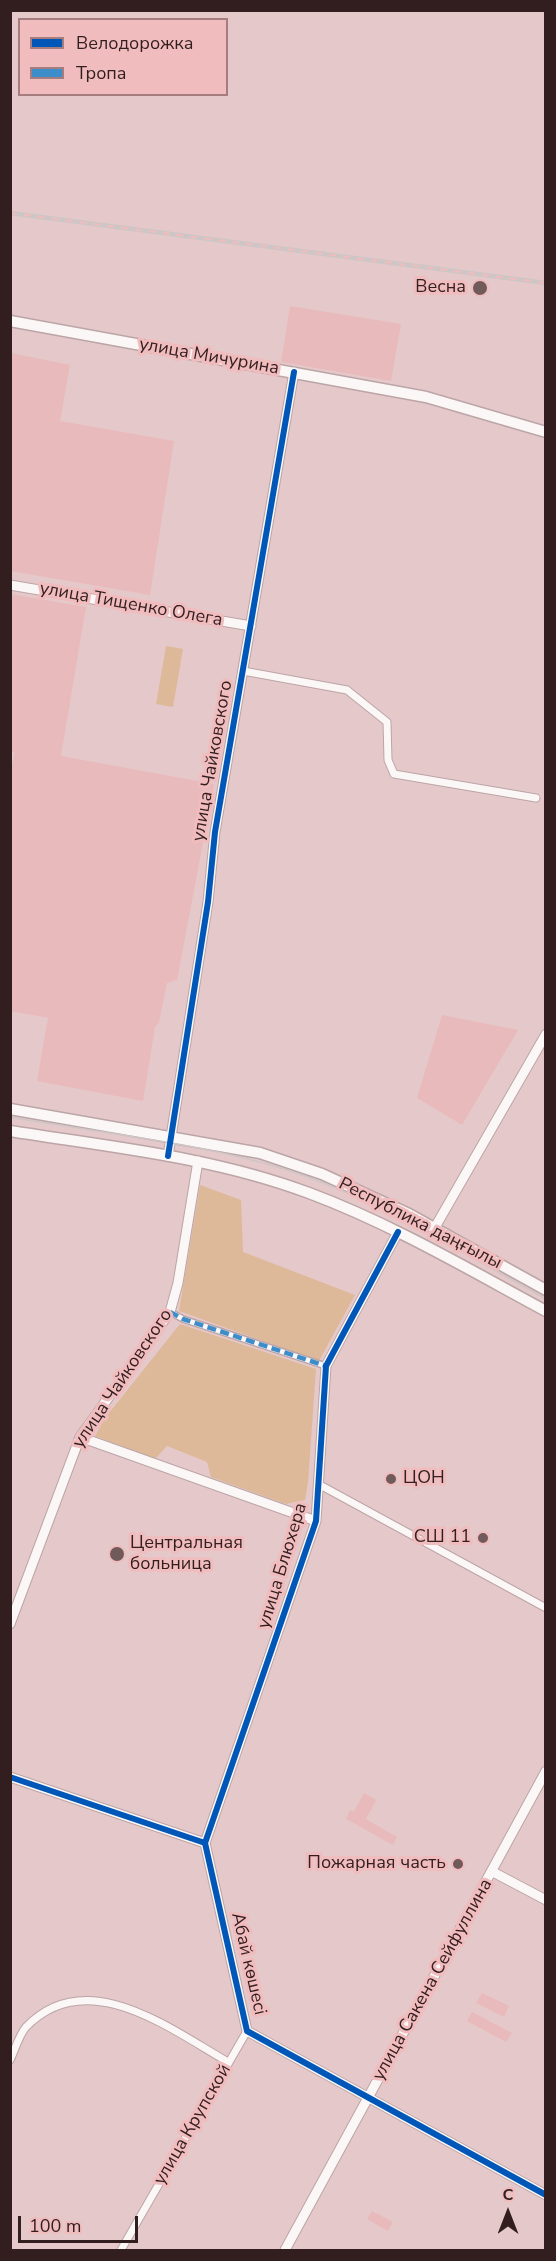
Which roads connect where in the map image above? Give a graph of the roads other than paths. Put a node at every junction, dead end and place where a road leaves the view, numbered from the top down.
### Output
1 (10, 321) edge
2 (294, 372) junction
3 (546, 432) edge
4 (10, 585) edge
5 (251, 626) junction
6 (243, 671) junction
7 (536, 798) dead end
8 (546, 1034) edge
9 (10, 1109) edge
10 (10, 1131) edge
11 (172, 1136) junction
12 (168, 1156) junction
13 (198, 1161) junction
14 (434, 1229) junction
15 (398, 1232) junction
16 (546, 1290) edge
17 (546, 1311) edge
18 (170, 1312) junction
19 (326, 1366) junction
20 (80, 1437) junction
21 (320, 1485) junction
22 (316, 1521) junction
23 (546, 1608) edge
24 (10, 1624) edge
25 (546, 1771) edge
26 (10, 1777) edge
27 (205, 1843) junction
28 (493, 1872) junction
29 (546, 1900) edge
30 (247, 2031) junction
31 (10, 2060) edge
32 (228, 2062) junction
33 (368, 2097) junction
34 (546, 2195) edge
35 (121, 2250) edge
36 (285, 2250) edge

1 - 2 main road, улица Мичурина
2 - 3 main road, улица Мичурина
2 - 5 street, улица Чайковского
4 - 5 street, улица Тищенко Олега
5 - 6 street, улица Чайковского
6 - 7 street
6 - 11 street, улица Чайковского
8 - 14 street
9 - 11 main road, Республика даңғылы
10 - 12 main road, Республика даңғылы
11 - 12 street, улица Чайковского
11 - 14 main road, Республика даңғылы
12 - 13 main road, Республика даңғылы
13 - 15 main road, Республика даңғылы
13 - 18 street, улица Чайковского
14 - 16 main road, Республика даңғылы
15 - 17 main road, Республика даңғылы
15 - 19 street, улица Блюхера
18 - 19 street
18 - 20 street, улица Чайковского
19 - 21 street, улица Блюхера
20 - 22 street
20 - 24 street, улица Чайковского
21 - 22 street, улица Блюхера
21 - 23 street
22 - 27 street, улица Блюхера
25 - 28 street, улица Сакена Сейфуллина
26 - 27 street
27 - 30 street, Абай көшесі
28 - 29 street
28 - 33 street, улица Сакена Сейфуллина
30 - 32 street, улица Крупской
30 - 33 street, Абай көшесі
31 - 32 street
32 - 35 street, улица Крупской
33 - 34 street, Абай көшесі
33 - 36 street, улица Сакена Сейфуллина

